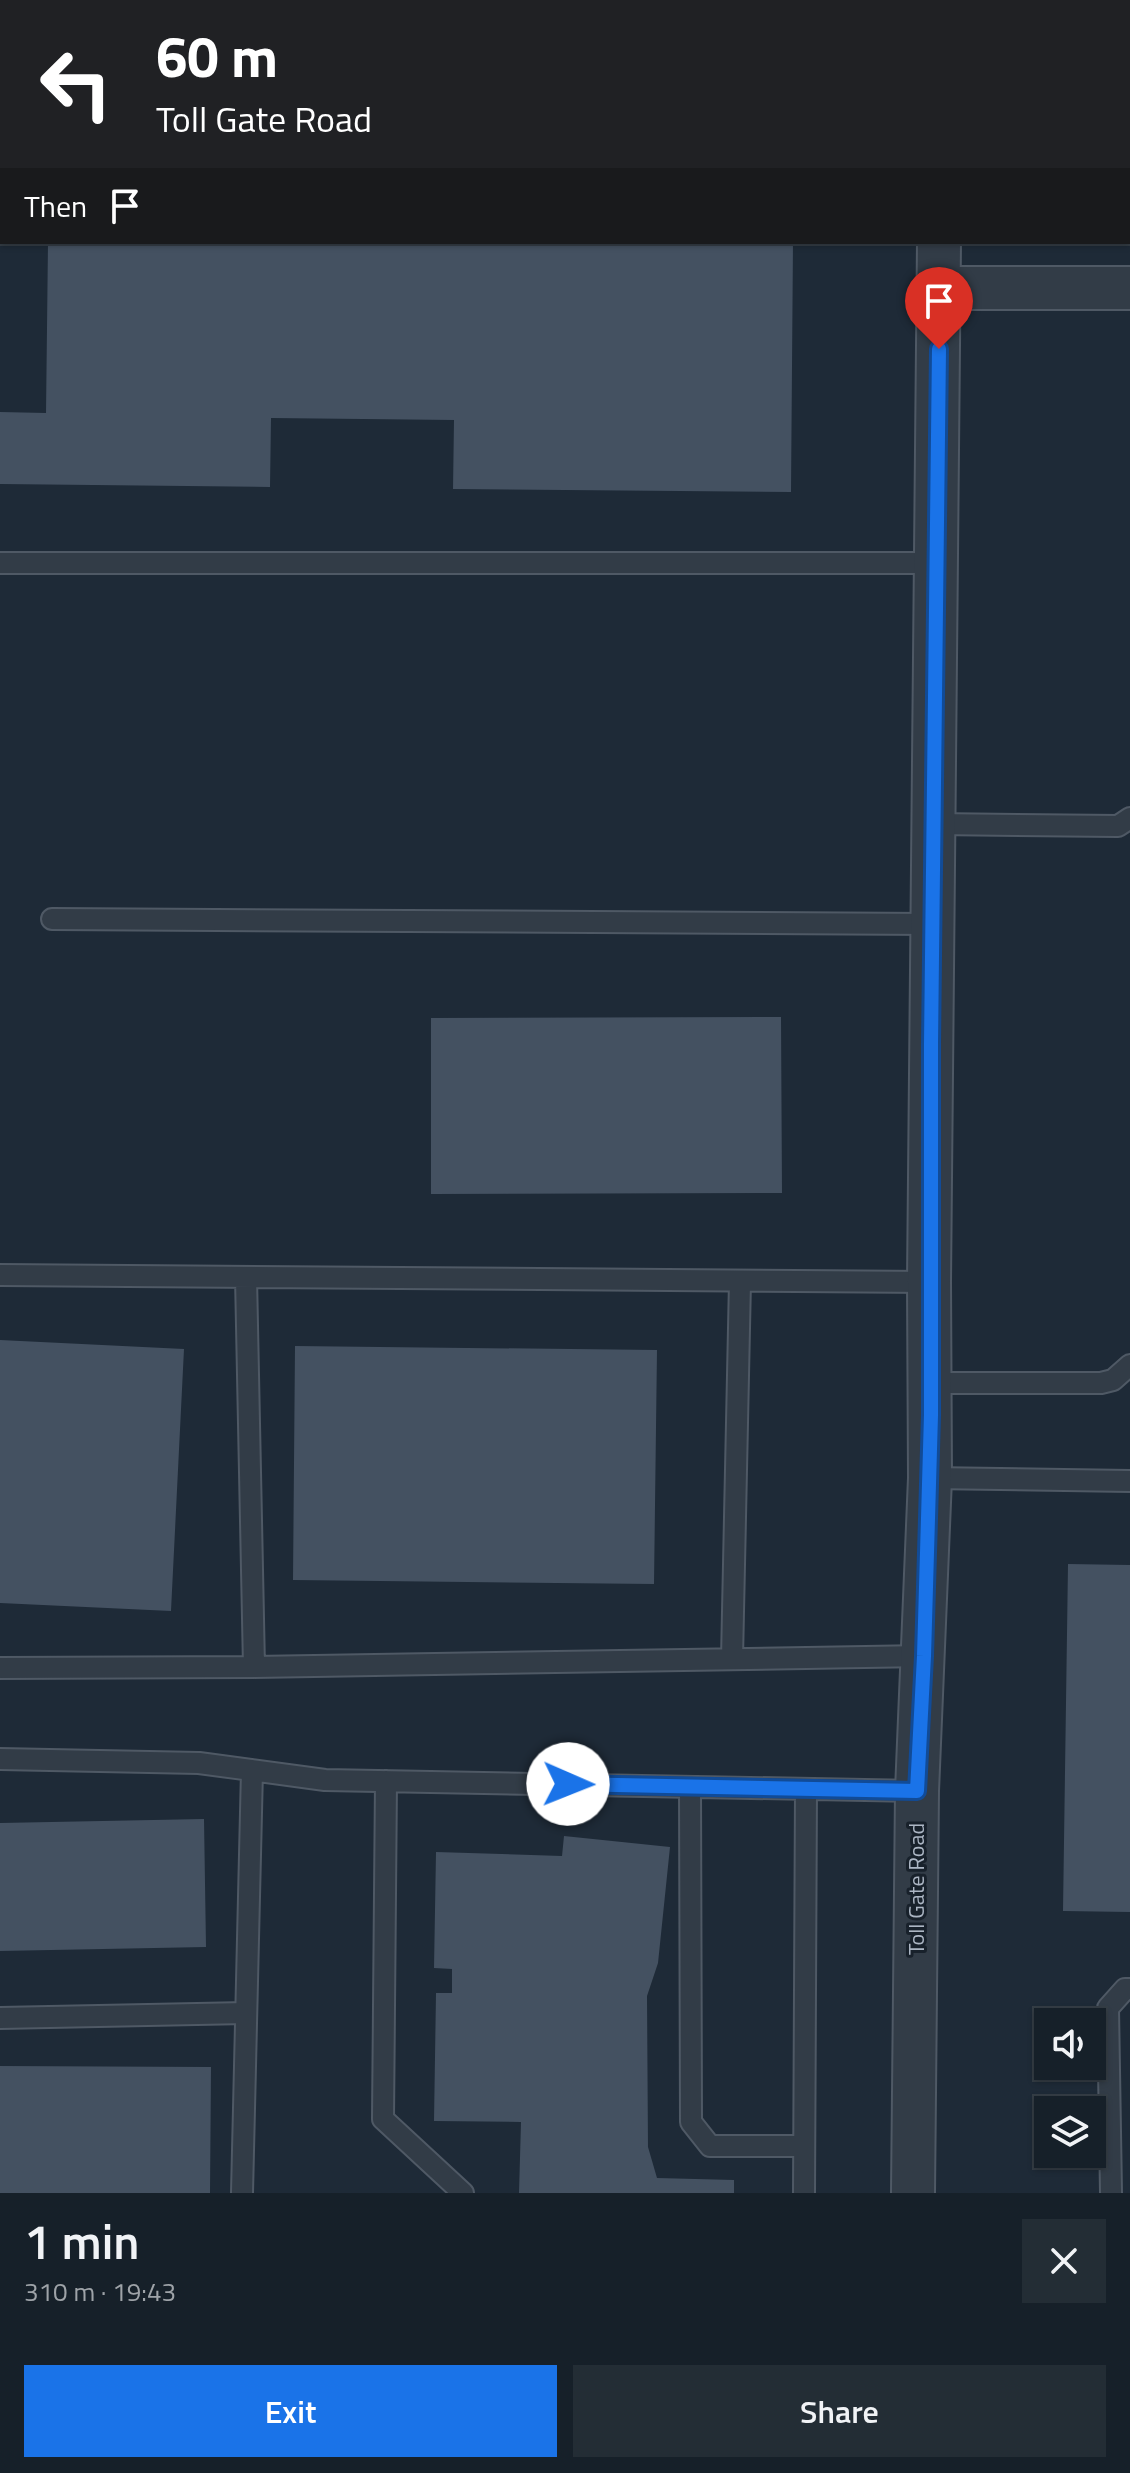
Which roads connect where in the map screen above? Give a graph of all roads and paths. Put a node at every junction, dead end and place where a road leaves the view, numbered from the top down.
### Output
1 (939, 244) edge
2 (940, 288) junction
3 (1130, 288) edge
4 (0, 563) edge
5 (936, 563) junction
6 (1130, 818) edge
7 (934, 824) junction
8 (52, 919) dead end
9 (932, 924) junction
10 (0, 1275) edge
11 (246, 1277) junction
12 (740, 1281) junction
13 (929, 1282) junction
14 (1130, 1365) edge
15 (1122, 1381) edge
16 (932, 1383) junction
17 (930, 1478) junction
18 (1130, 1481) edge
19 (924, 1656) junction
20 (732, 1659) junction
21 (254, 1667) junction
22 (0, 1668) edge
23 (0, 1759) edge
24 (252, 1770) junction
25 (386, 1781) junction
26 (690, 1787) junction
27 (806, 1789) junction
28 (917, 1791) junction
29 (1130, 1989) edge
30 (246, 2013) junction
31 (0, 2018) edge
32 (804, 2146) junction
33 (242, 2193) edge
34 (463, 2193) edge
35 (804, 2193) edge
36 (913, 2193) edge
37 (1111, 2193) edge

1 - 2 street, Toll Gate Road
2 - 3 street
2 - 5 street, Toll Gate Road
4 - 5 lane
5 - 7 street, Toll Gate Road
6 - 7 lane
7 - 9 street, Toll Gate Road
8 - 9 lane
9 - 13 street, Toll Gate Road
10 - 11 lane
11 - 12 lane
11 - 21 lane
12 - 13 lane
12 - 20 lane
13 - 16 street, Toll Gate Road
14 - 15 lane
15 - 16 lane
16 - 17 street, Toll Gate Road
17 - 18 lane
17 - 19 street, Toll Gate Road
19 - 20 lane
19 - 28 street, Toll Gate Road
20 - 21 lane
21 - 22 lane
23 - 24 lane
24 - 25 lane
24 - 30 lane
25 - 26 lane
25 - 34 lane
26 - 27 lane
26 - 32 lane
27 - 28 lane
27 - 32 lane
28 - 36 street, Toll Gate Road
29 - 37 lane
30 - 31 lane
30 - 33 lane
32 - 35 lane

